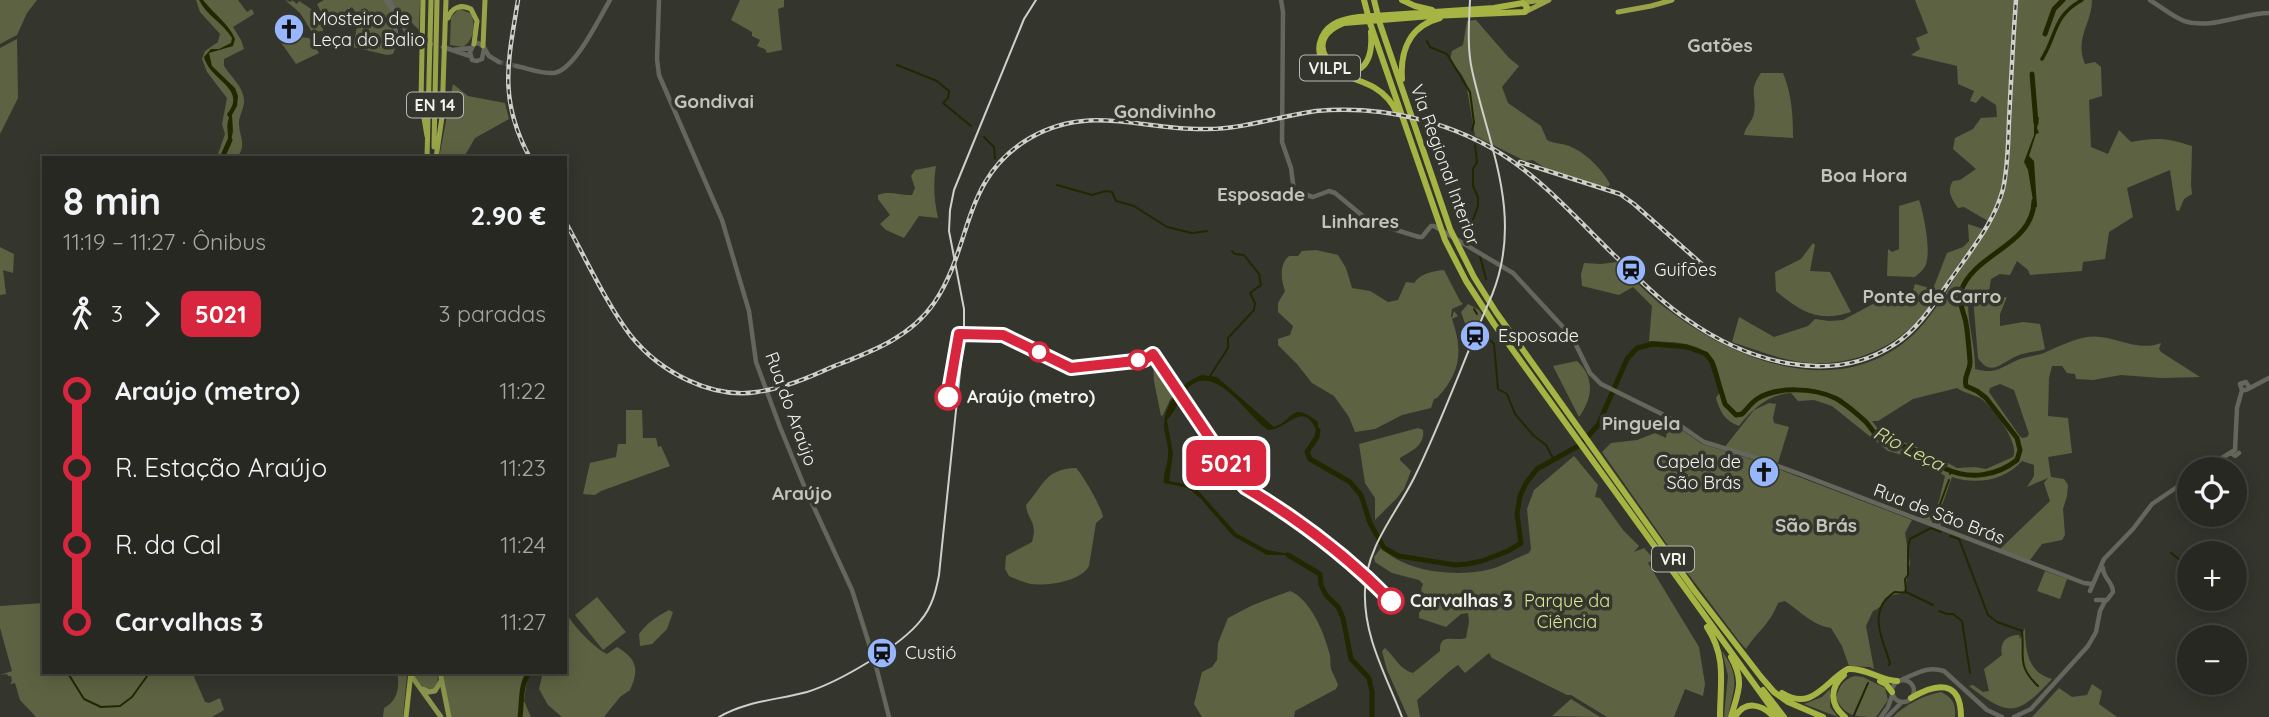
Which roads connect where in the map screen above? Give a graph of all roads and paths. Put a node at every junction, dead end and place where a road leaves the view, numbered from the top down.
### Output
1 (387, 0) edge
2 (423, 0) edge
3 (431, 0) edge
4 (437, 0) edge
5 (446, 0) edge
6 (485, 0) edge
7 (610, 0) edge
8 (659, 0) edge
9 (1281, 0) edge
10 (1364, 0) edge
11 (1374, 0) edge
12 (1402, 0) edge
13 (1541, 0) edge
14 (1549, 0) edge
15 (1672, 0) edge
16 (2150, 0) edge
17 (1523, 3) junction
18 (393, 6) junction
19 (1448, 11) junction
20 (1489, 11) junction
21 (1525, 12) junction
22 (1618, 12) dead end
23 (1462, 13) junction
24 (2269, 13) edge
25 (1388, 17) junction
26 (1360, 19) junction
27 (1370, 23) junction
28 (406, 31) junction
29 (396, 32) junction
30 (433, 35) junction
31 (445, 39) junction
32 (408, 41) junction
33 (419, 42) junction
34 (473, 46) junction
35 (483, 47) junction
36 (452, 50) junction
37 (433, 52) junction
38 (470, 56) junction
39 (482, 59) junction
40 (516, 66) tunnel mouth
41 (1404, 91) junction
42 (1398, 110) junction
43 (428, 142) junction
44 (428, 156) edge
45 (435, 156) edge
46 (435, 156) edge
47 (2269, 378) edge
48 (2224, 457) edge
49 (2177, 487) edge
50 (2102, 563) junction
51 (2096, 579) junction
52 (2107, 580) junction
53 (2084, 583) junction
54 (2092, 584) junction
55 (2090, 591) junction
56 (2096, 600) junction
57 (2105, 601) junction
58 (1698, 610) junction
59 (2100, 611) junction
60 (1729, 635) junction
61 (1722, 640) junction
62 (1924, 670) junction
63 (410, 674) edge
64 (440, 674) edge
65 (1761, 677) junction
66 (1900, 680) junction
67 (441, 681) junction
68 (1914, 687) junction
69 (420, 688) junction
70 (1892, 694) junction
71 (1911, 698) junction
72 (1902, 702) junction
73 (1887, 714) edge
74 (406, 717) edge
75 (440, 717) edge
76 (449, 717) edge
77 (889, 717) edge
78 (1720, 717) edge
79 (1733, 717) edge
80 (1776, 717) edge
81 (1784, 717) edge
82 (1823, 717) edge
83 (1846, 717) edge
84 (1881, 717) edge
85 (1961, 717) edge
86 (2002, 717) edge
87 (2014, 717) edge

1 - 18 main road
1 - 29 main road
2 - 33 highway
3 - 30 highway, EN 14
4 - 30 highway, EN 14
5 - 31 highway
6 - 35 highway
7 - 40 main road
8 - 77 main road, Rua do Araújo
9 - 53 main road, Rua de São Brás
10 - 27 highway, Via Regional Interior / VRI
11 - 41 highway, Via Regional Interior / VRI
12 - 19 highway, VILPL
13 - 17 highway, VILPL
14 - 21 highway, VILPL
15 - 22 highway
16 - 24 main road
17 - 20 highway, VILPL
17 - 21 highway
18 - 28 main road
18 - 33 main road
19 - 23 highway, VILPL
19 - 25 highway, VILPL
20 - 21 highway, VILPL
20 - 23 highway, VILPL
23 - 25 highway, VILPL
23 - 41 highway, VILPL
25 - 26 highway, VILPL
26 - 27 highway, VILPL
26 - 42 highway, VILPL
27 - 42 highway, Via Regional Interior / VRI
28 - 29 main road
28 - 32 main road
28 - 33 main road
29 - 32 main road
30 - 37 highway, EN 14
31 - 34 highway
31 - 45 highway
32 - 33 main road
33 - 36 main road
33 - 43 highway
34 - 35 main road
34 - 36 main road
34 - 38 main road
35 - 39 main road
35 - 39 main road
36 - 38 main road
37 - 43 highway, EN 14
37 - 46 highway, EN 14
38 - 39 main road
41 - 60 highway, Via Regional Interior / VRI
42 - 58 highway, Via Regional Interior / VRI
43 - 44 highway, EN 14
47 - 48 main road
49 - 50 main road
50 - 51 main road
50 - 52 main road
51 - 52 main road
51 - 54 main road
52 - 57 main road
53 - 54 main road, Rua de São Brás
53 - 55 main road
54 - 55 main road
55 - 56 main road
56 - 57 main road
56 - 59 main road
57 - 59 main road
58 - 61 highway, Via Regional Interior / VRI
58 - 78 highway
59 - 87 main road
60 - 65 highway, Via Regional Interior / VRI
60 - 81 highway
61 - 79 highway
61 - 80 highway, Via Regional Interior / VRI
62 - 66 main road
62 - 68 main road
62 - 86 main road
63 - 69 main road
63 - 74 highway
64 - 67 main road
65 - 66 highway
65 - 82 highway, Via Regional Interior / VRI
66 - 68 main road
66 - 70 main road
67 - 69 main road
67 - 76 main road
68 - 71 main road
69 - 75 main road
70 - 72 main road
70 - 73 main road
70 - 83 highway
71 - 72 main road
71 - 85 highway
72 - 73 main road
73 - 84 main road
79 - 80 highway

